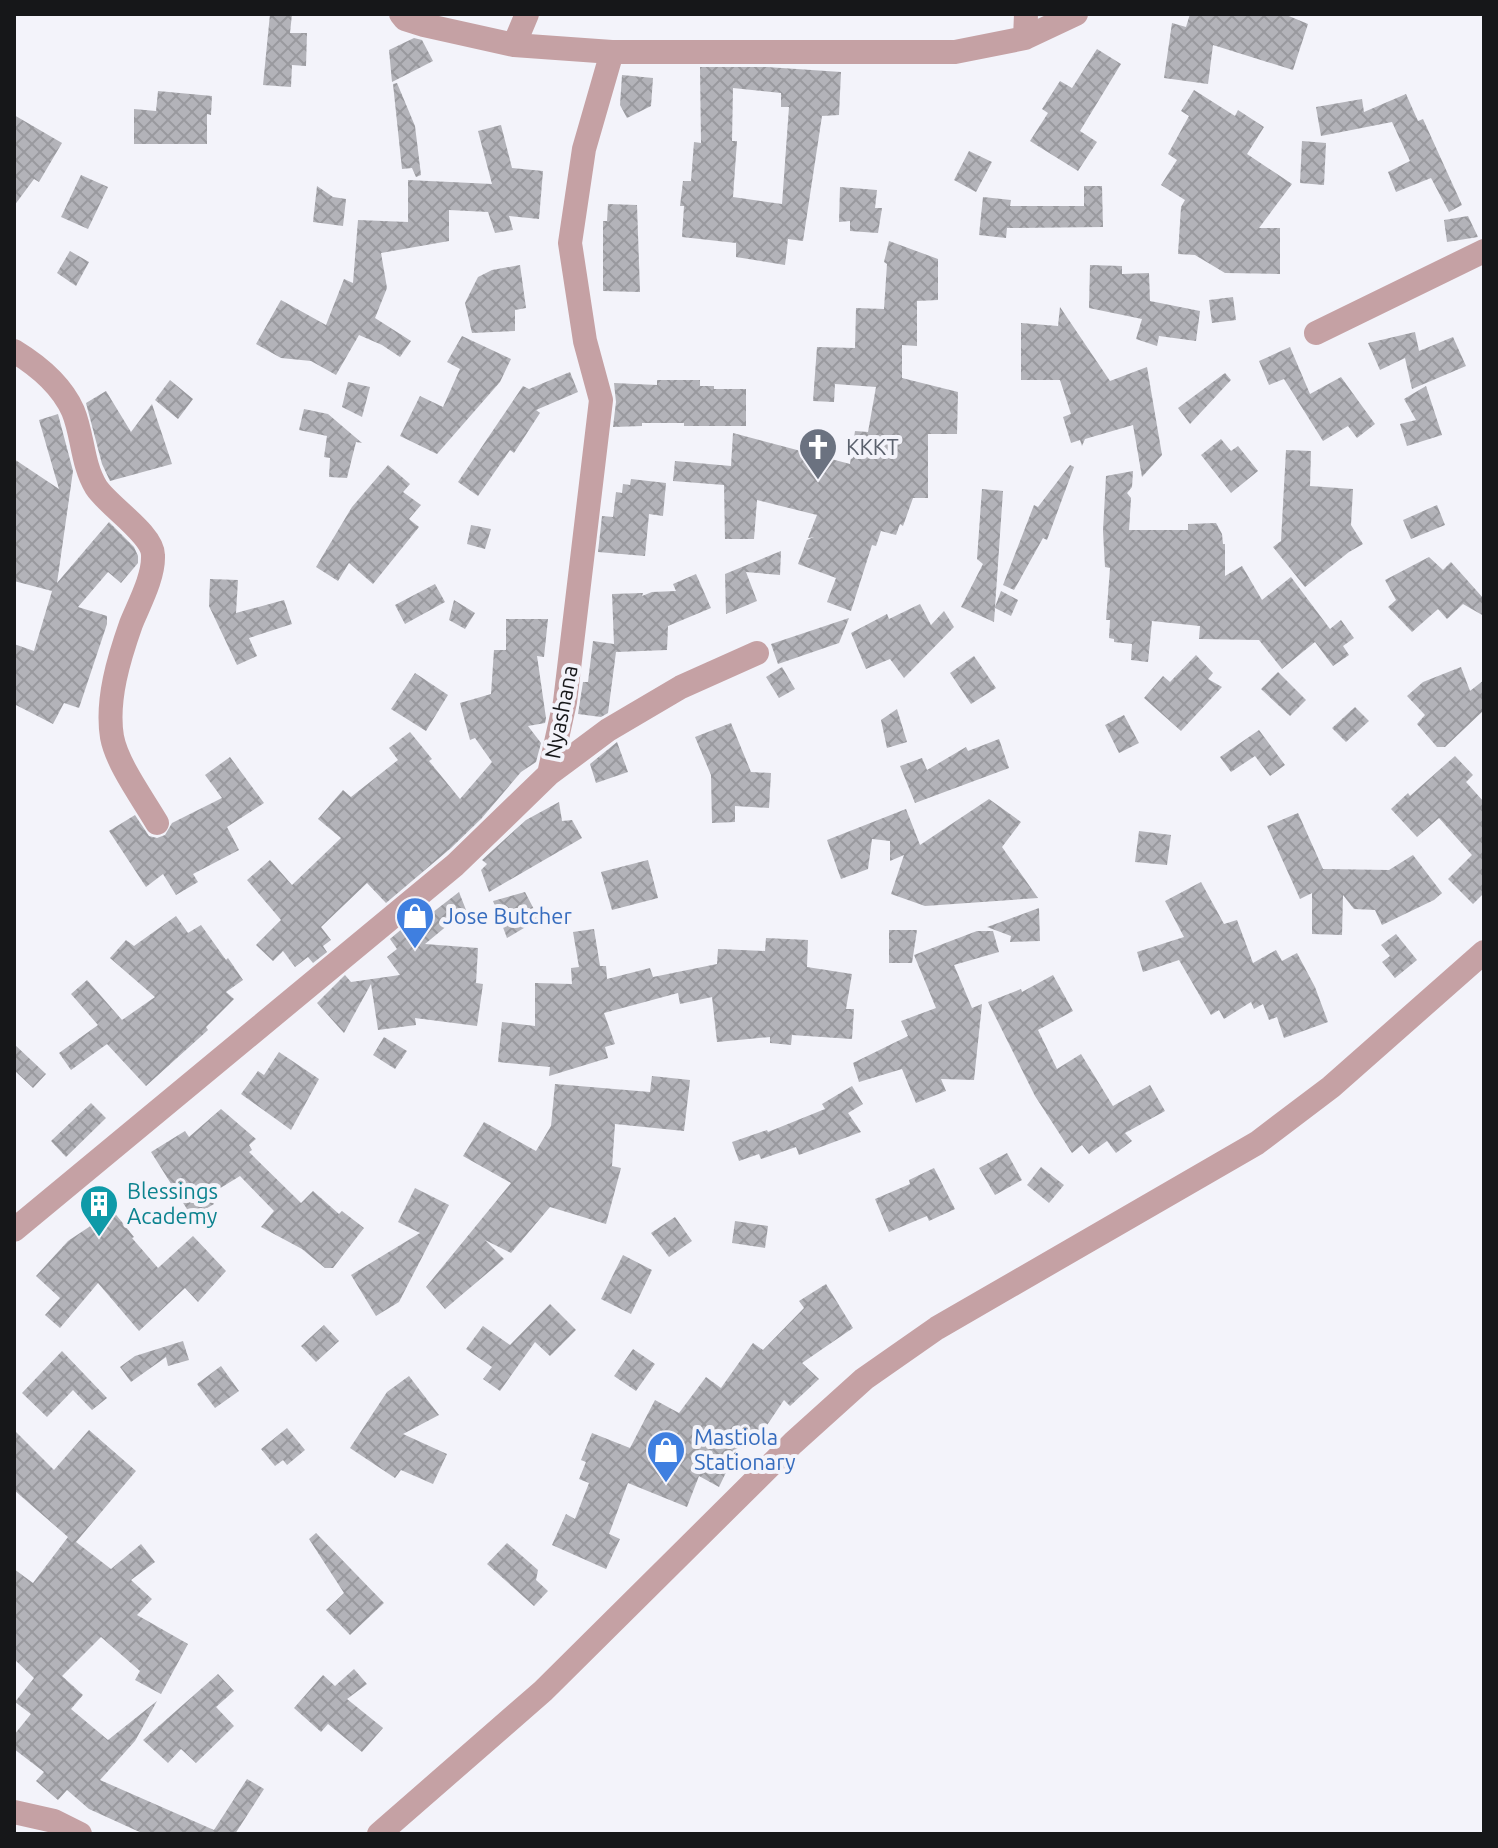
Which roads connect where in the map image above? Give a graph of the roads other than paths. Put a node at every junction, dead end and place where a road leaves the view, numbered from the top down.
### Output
1 (401, 14) edge
2 (527, 14) edge
3 (1076, 14) edge
4 (1025, 26) edge
5 (514, 45) junction
6 (612, 52) junction
7 (1484, 251) edge
8 (1316, 333) dead end
9 (14, 351) edge
10 (757, 653) dead end
11 (549, 774) junction
12 (157, 823) dead end
13 (1484, 952) edge
14 (14, 1230) edge
15 (14, 1812) edge
16 (80, 1834) edge
17 (379, 1834) edge

1 - 5 street
2 - 5 street
3 - 4 street
4 - 6 street
5 - 6 street
6 - 11 street, Nyashana
7 - 8 street
9 - 12 street
10 - 11 street
11 - 14 street, Nyashana
13 - 17 street
15 - 16 street

